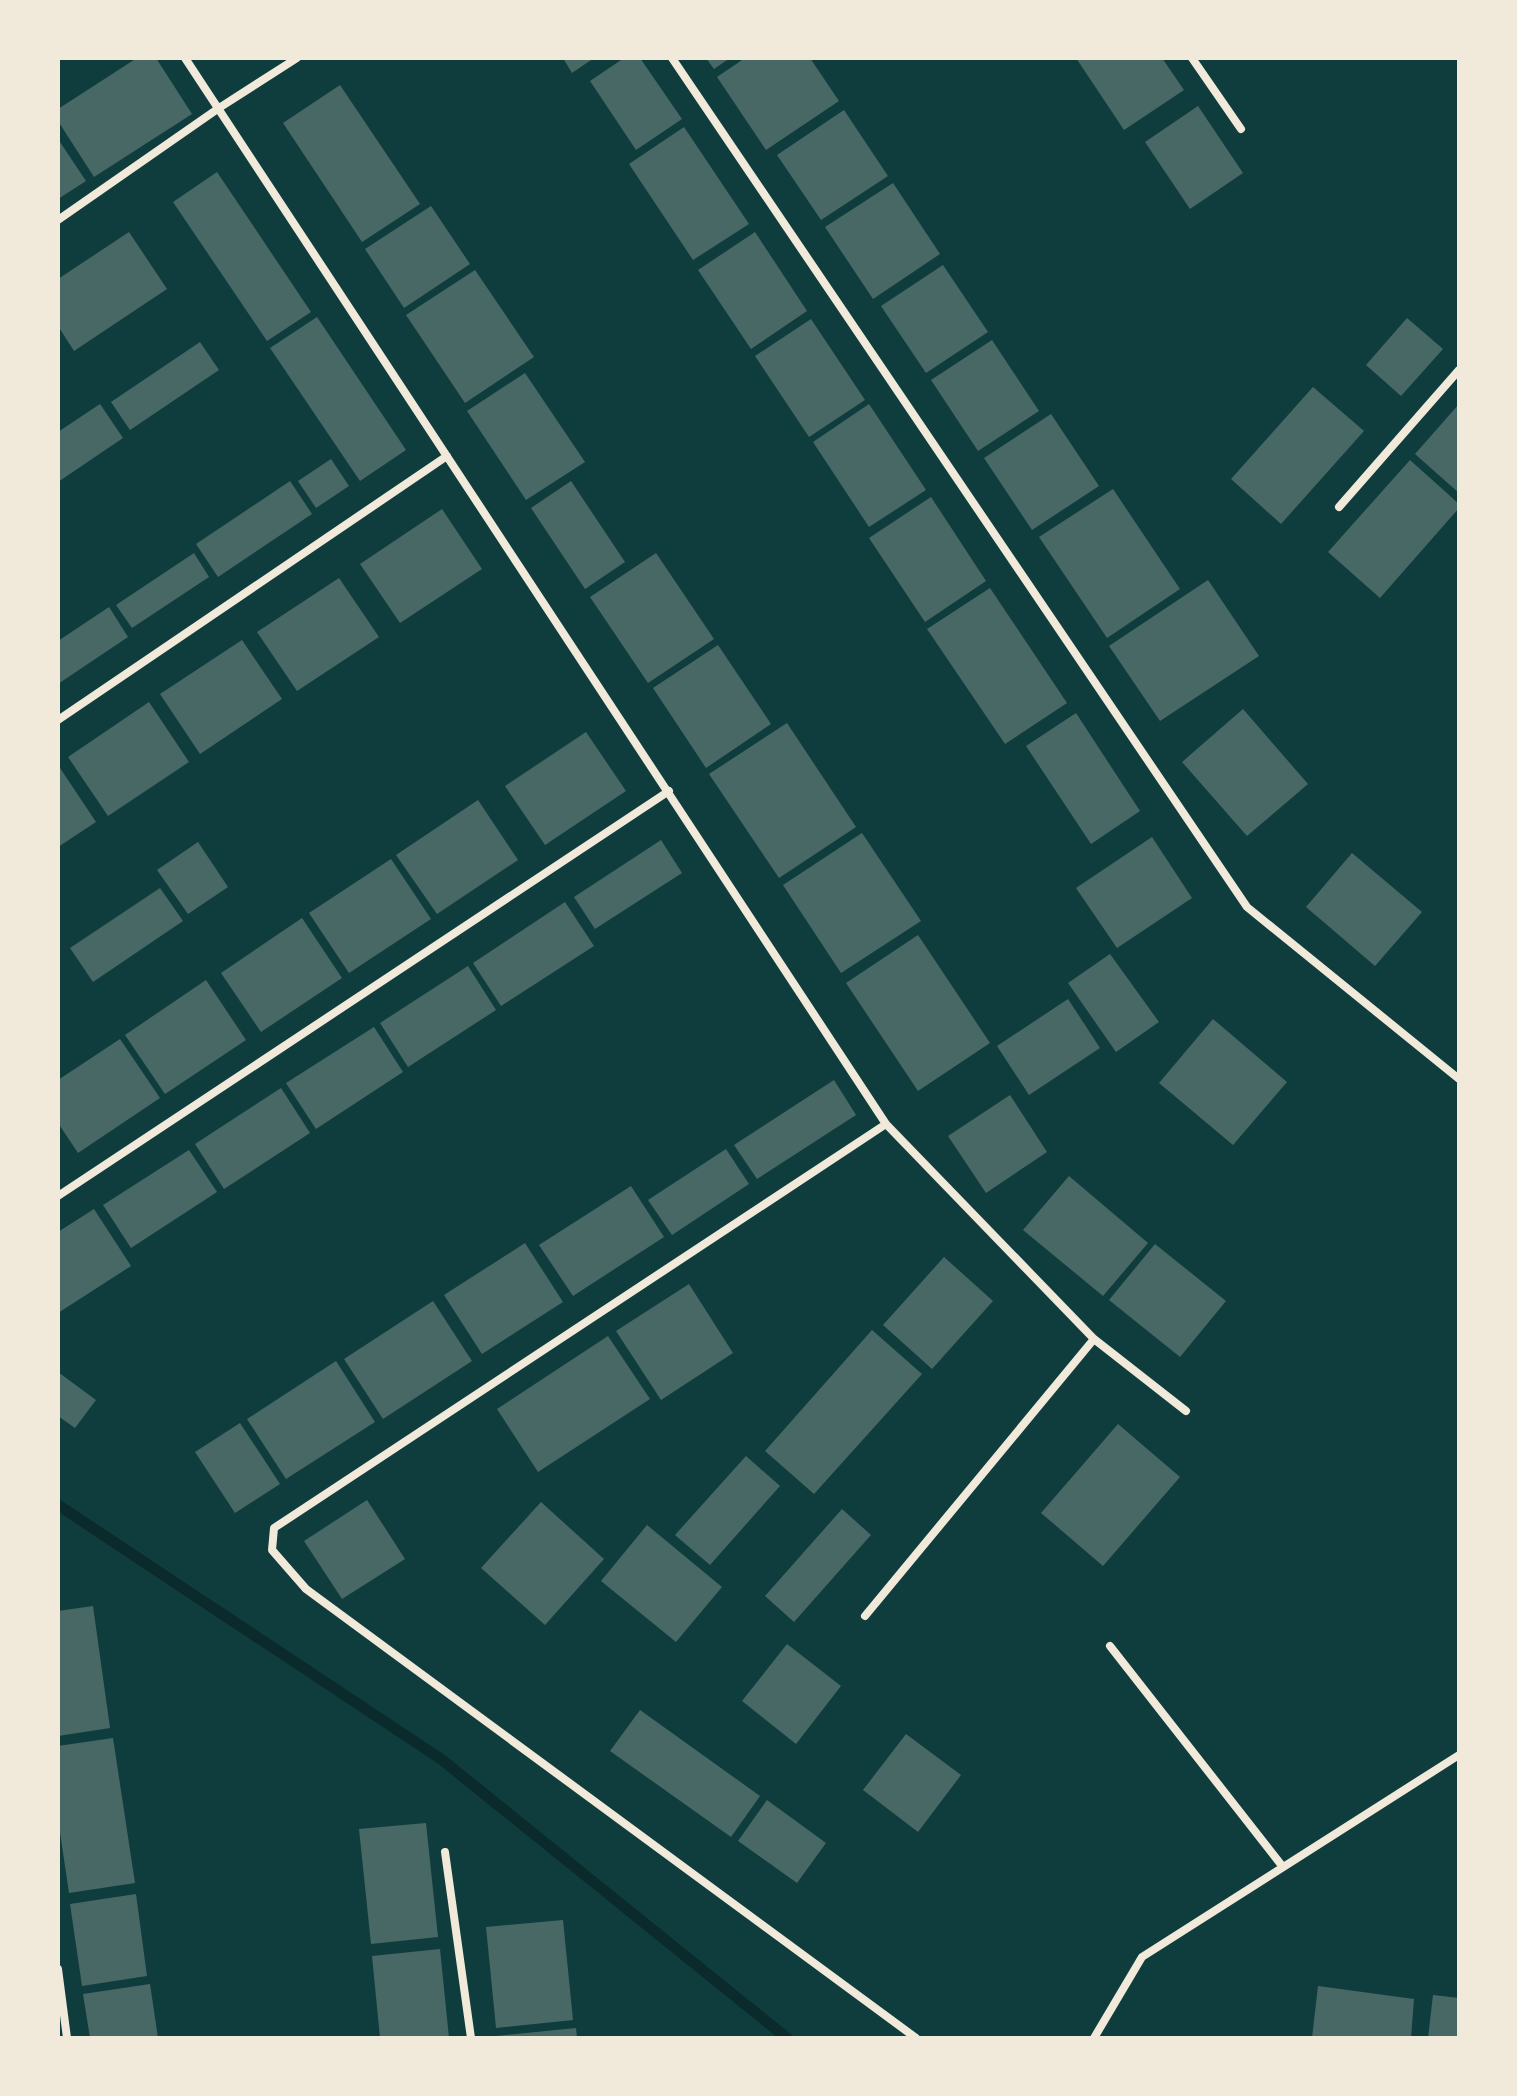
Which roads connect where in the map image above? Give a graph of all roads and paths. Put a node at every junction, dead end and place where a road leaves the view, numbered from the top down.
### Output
1 (185, 58) edge
2 (297, 58) edge
3 (672, 58) edge
4 (1192, 58) edge
5 (219, 108) junction
6 (1241, 129) dead end
7 (58, 220) edge
8 (1459, 370) edge
9 (447, 456) junction
10 (1339, 507) dead end
11 (58, 720) edge
12 (669, 791) junction
13 (1459, 1079) edge
14 (886, 1124) junction
15 (58, 1196) edge
16 (1094, 1339) junction
17 (1186, 1411) dead end
18 (865, 1616) dead end
19 (1110, 1646) dead end
20 (1459, 1755) edge
21 (445, 1852) dead end
22 (1283, 1867) junction
23 (58, 1969) edge
24 (67, 2038) edge
25 (471, 2038) edge
26 (916, 2038) edge
27 (1094, 2038) edge

1 - 5 street
2 - 5 street
3 - 13 street
4 - 6 street
5 - 7 street
5 - 9 street
8 - 10 street
9 - 11 street
9 - 12 street
12 - 14 street
12 - 15 street
14 - 16 street
14 - 26 street
16 - 17 street
16 - 18 street
19 - 22 street
20 - 22 street
21 - 25 street
22 - 27 street
23 - 24 street

